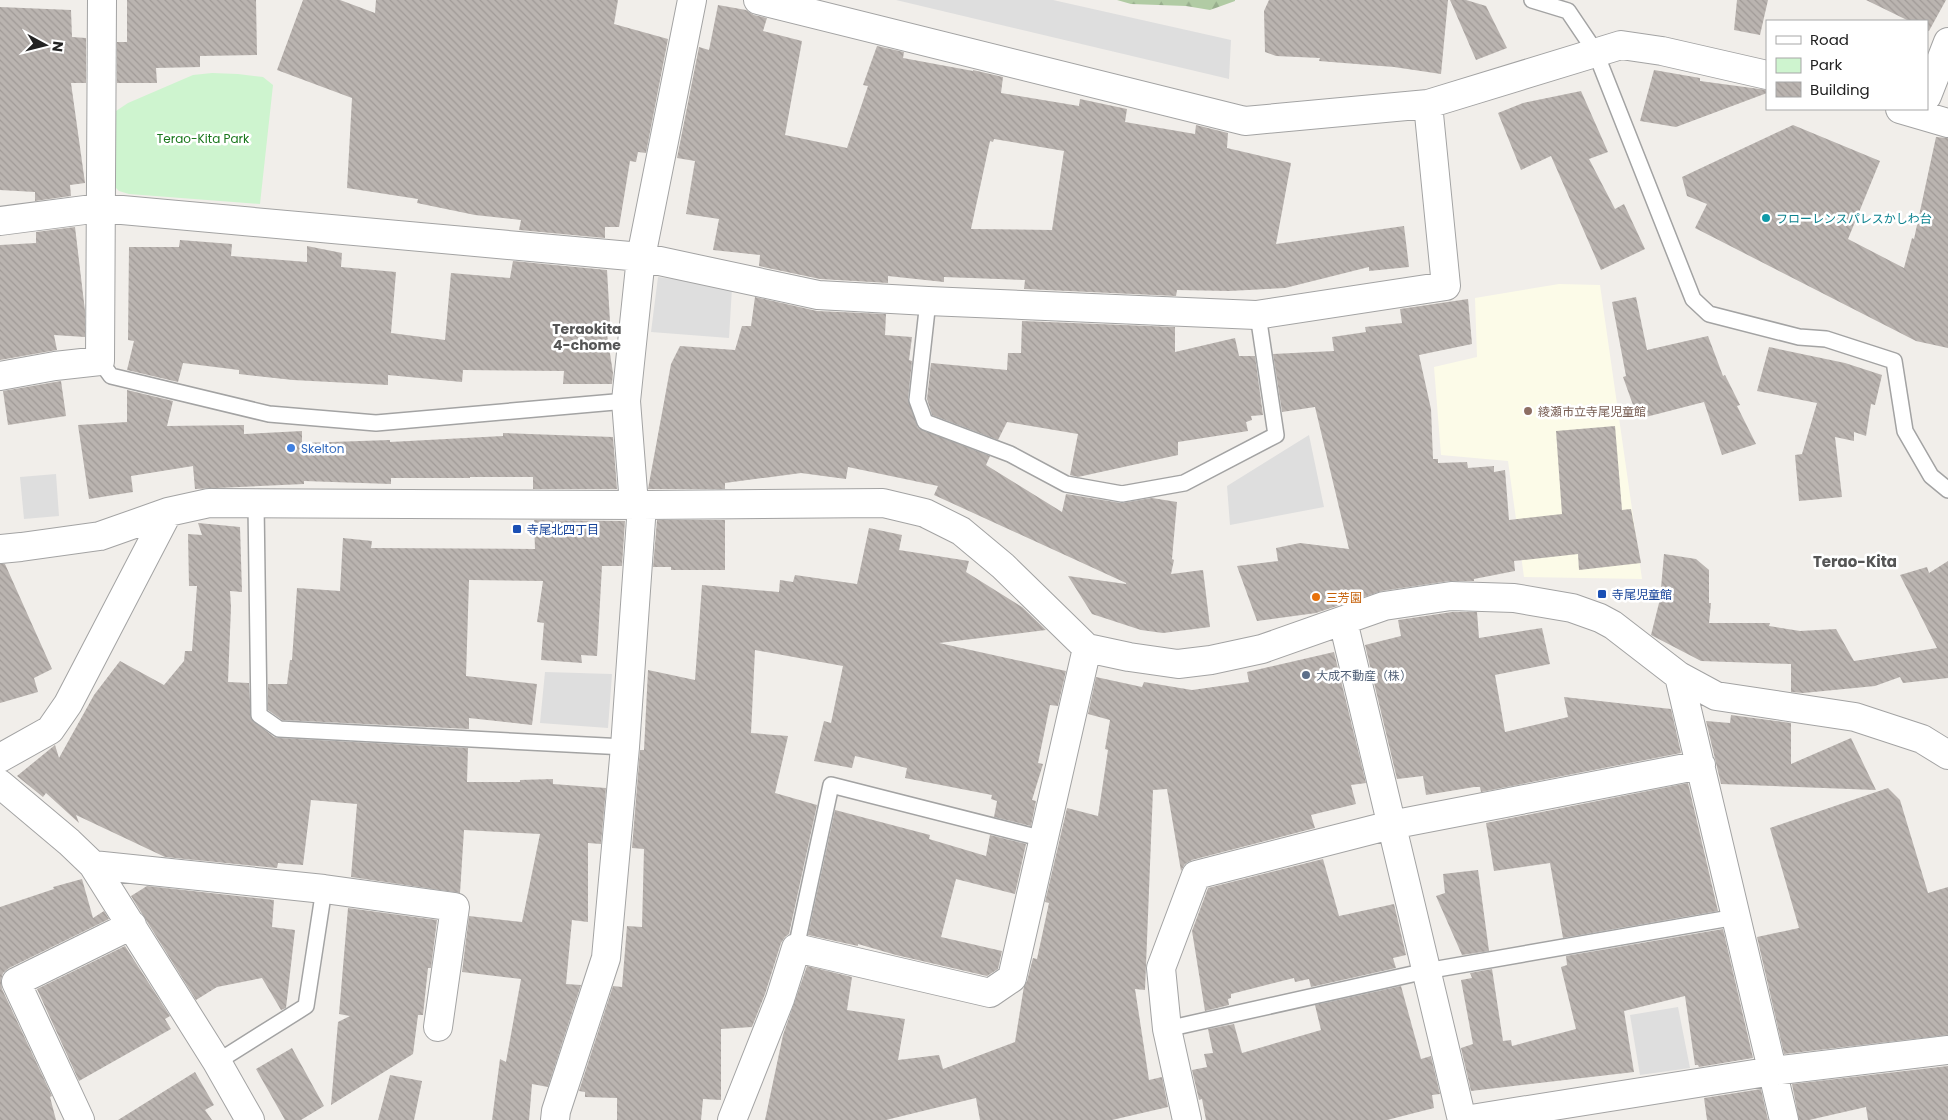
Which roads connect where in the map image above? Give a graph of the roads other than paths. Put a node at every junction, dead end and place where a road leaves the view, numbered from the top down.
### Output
1 (102, 0) edge
2 (692, 0) edge
3 (758, 0) edge
4 (1532, 0) edge
5 (1948, 42) edge
6 (1595, 52) junction
7 (1766, 75) edge
8 (1928, 84) edge
9 (1428, 104) junction
10 (1923, 110) edge
11 (1948, 123) edge
12 (100, 208) junction
13 (0, 221) edge
14 (641, 257) junction
15 (928, 301) junction
16 (1258, 314) junction
17 (100, 361) junction
18 (0, 376) edge
19 (626, 401) junction
20 (1948, 490) edge
21 (256, 504) junction
22 (638, 505) junction
23 (168, 512) junction
24 (0, 549) edge
25 (1343, 621) junction
26 (1087, 648) junction
27 (1679, 676) junction
28 (624, 747) junction
29 (1948, 756) edge
30 (0, 758) edge
31 (1701, 765) junction
32 (0, 784) edge
33 (1391, 824) junction
34 (1044, 839) junction
35 (92, 864) junction
36 (324, 889) junction
37 (1736, 917) junction
38 (132, 925) junction
39 (796, 948) junction
40 (1426, 972) junction
41 (438, 1027) dead end
42 (1167, 1029) junction
43 (1948, 1050) edge
44 (217, 1062) junction
45 (1773, 1071) junction
46 (80, 1120) edge
47 (250, 1120) edge
48 (555, 1120) edge
49 (732, 1120) edge
50 (1187, 1120) edge
51 (1464, 1120) edge
52 (1784, 1120) edge

1 - 12 street
2 - 14 street
3 - 9 street
4 - 6 lane
5 - 8 street
6 - 7 street
6 - 9 street
6 - 20 lane
9 - 16 street
10 - 11 street
12 - 13 street
12 - 14 street
12 - 17 street
14 - 15 street
14 - 19 street
15 - 16 street
15 - 16 lane
17 - 18 street
17 - 19 lane
19 - 22 street
21 - 22 street
21 - 23 street
21 - 28 lane
22 - 26 street
22 - 28 street
23 - 24 street
23 - 30 street
25 - 26 street
25 - 27 street
25 - 33 street
26 - 34 street
27 - 29 street
27 - 31 street
28 - 48 street
31 - 33 street
31 - 37 street
32 - 35 street
33 - 40 street
33 - 42 street
34 - 39 street
34 - 39 lane
35 - 36 street
35 - 38 street
36 - 41 street
36 - 44 lane
37 - 40 lane
37 - 45 street
38 - 44 street
38 - 46 street
39 - 49 street
40 - 42 lane
40 - 51 street
42 - 50 street
43 - 45 street
44 - 47 street
45 - 51 street
45 - 52 street

